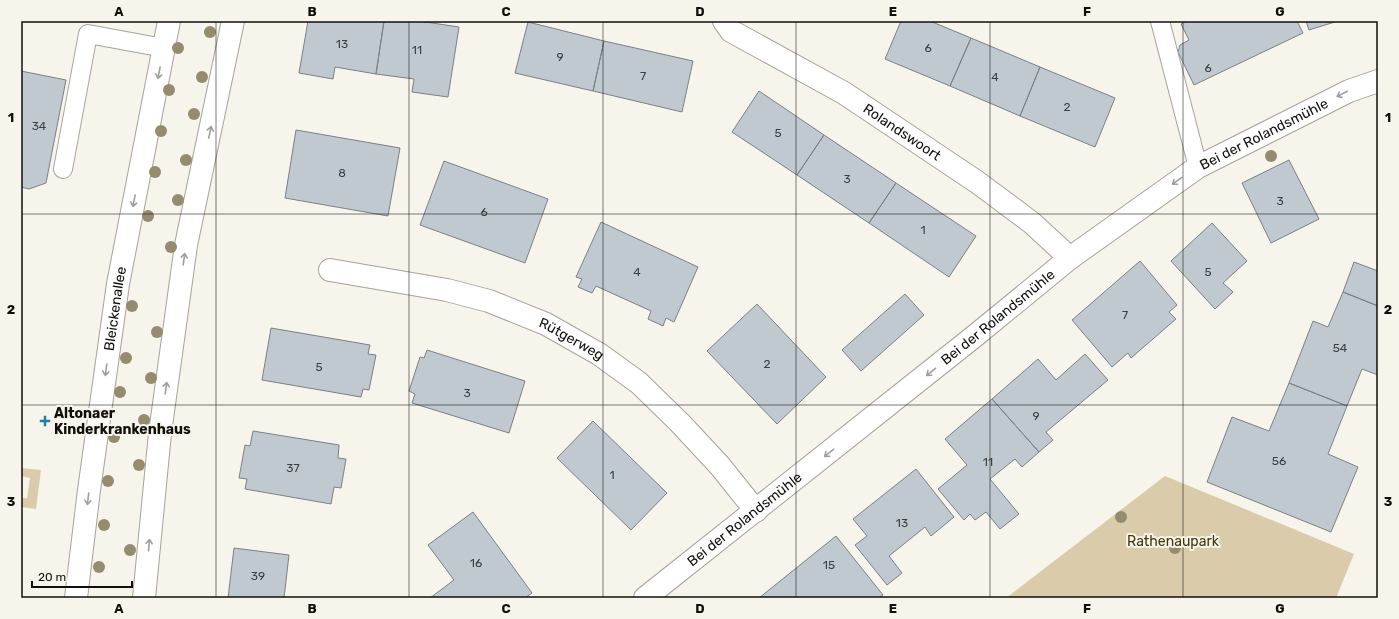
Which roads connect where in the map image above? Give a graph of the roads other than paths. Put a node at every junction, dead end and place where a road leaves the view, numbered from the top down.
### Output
1 (169, 21) edge
2 (233, 21) edge
3 (724, 21) edge
4 (1160, 21) edge
5 (164, 48) junction
6 (1378, 80) edge
7 (1198, 167) junction
8 (62, 169) dead end
9 (1070, 258) junction
10 (330, 270) dead end
11 (756, 511) junction
12 (76, 598) edge
13 (144, 598) edge
14 (645, 598) edge

1 - 5 street, Bleickenallee
13 -> 2 street
3 - 9 street, Rolandswoort
4 - 7 lane
5 - 8 lane
5 -> 12 street, Bleickenallee
6 -> 7 street, Bei der Rolandsmühle
7 -> 9 street, Bei der Rolandsmühle
9 -> 11 street, Bei der Rolandsmühle
10 - 11 street, Rütgerweg
11 - 14 street, Bei der Rolandsmühle

